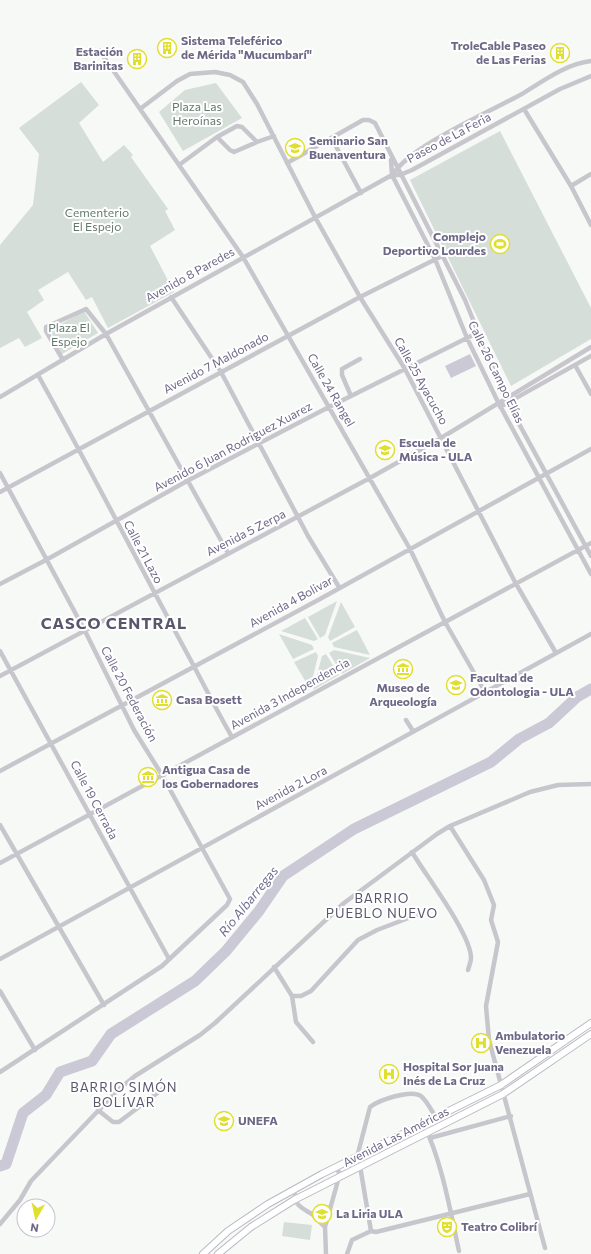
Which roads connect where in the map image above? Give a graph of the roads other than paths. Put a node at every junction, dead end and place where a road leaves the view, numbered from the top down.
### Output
1 (99, 50) dead end
2 (591, 61) edge
3 (591, 76) edge
4 (140, 109) junction
5 (524, 109) junction
6 (274, 136) junction
7 (218, 137) junction
8 (332, 139) junction
9 (257, 142) junction
10 (390, 156) junction
11 (287, 163) junction
12 (180, 165) junction
13 (397, 168) junction
14 (591, 174) edge
15 (392, 175) junction
16 (400, 175) junction
17 (571, 186) junction
18 (360, 193) junction
19 (315, 217) junction
20 (591, 225) edge
21 (444, 255) junction
22 (243, 257) junction
23 (435, 259) junction
24 (171, 297) junction
25 (360, 297) junction
26 (478, 333) junction
27 (106, 334) junction
28 (289, 336) junction
29 (467, 338) junction
30 (591, 347) edge
31 (591, 356) edge
32 (360, 359) dead end
33 (62, 360) junction
34 (575, 365) junction
35 (405, 369) junction
36 (221, 372) junction
37 (38, 375) junction
38 (591, 394) edge
39 (351, 396) junction
40 (0, 397) edge
41 (505, 398) junction
42 (508, 403) junction
43 (499, 405) junction
44 (329, 407) junction
45 (148, 410) junction
46 (441, 438) junction
47 (258, 445) junction
48 (80, 449) junction
49 (591, 449) edge
50 (0, 473) edge
51 (546, 473) junction
52 (370, 478) junction
53 (538, 478) junction
54 (187, 481) junction
55 (8, 487) junction
56 (0, 492) edge
57 (478, 511) junction
58 (299, 517) junction
59 (116, 521) junction
60 (591, 542) edge
61 (585, 546) junction
62 (410, 549) junction
63 (578, 550) junction
64 (228, 553) junction
65 (591, 556) edge
66 (46, 560) junction
67 (591, 574) edge
68 (515, 582) junction
69 (0, 584) edge
70 (339, 587) junction
71 (154, 594) junction
72 (445, 622) junction
73 (85, 631) junction
74 (591, 634) edge
75 (0, 651) edge
76 (556, 653) junction
77 (194, 667) junction
78 (10, 670) junction
79 (0, 676) edge
80 (485, 692) junction
81 (121, 705) junction
82 (406, 720) dead end
83 (413, 731) junction
84 (232, 737) junction
85 (51, 742) junction
86 (0, 770) edge
87 (162, 775) junction
88 (591, 784) edge
89 (91, 815) junction
90 (0, 825) edge
91 (450, 826) junction
92 (201, 847) junction
93 (412, 852) junction
94 (16, 854) junction
95 (0, 863) edge
96 (129, 888) junction
97 (419, 914) dead end
98 (58, 927) junction
99 (0, 959) edge
100 (169, 959) junction
101 (274, 967) junction
102 (468, 970) dead end
103 (0, 991) edge
104 (292, 996) junction
105 (104, 1005) junction
106 (591, 1023) edge
107 (591, 1034) edge
108 (312, 1042) dead end
109 (35, 1050) junction
110 (0, 1072) edge
111 (501, 1085) junction
112 (164, 1088) dead end
113 (503, 1094) junction
114 (98, 1110) junction
115 (511, 1116) junction
116 (436, 1118) junction
117 (424, 1125) junction
118 (429, 1135) junction
119 (357, 1158) junction
120 (360, 1166) junction
121 (335, 1168) junction
122 (340, 1177) junction
123 (295, 1188) junction
124 (530, 1194) junction
125 (294, 1200) junction
126 (330, 1207) junction
127 (312, 1214) junction
128 (451, 1214) junction
129 (0, 1224) edge
130 (324, 1227) junction
131 (371, 1231) junction
132 (545, 1248) dead end
133 (459, 1251) dead end
134 (203, 1254) edge
135 (218, 1254) edge
136 (326, 1254) edge
137 (347, 1254) edge

1 - 4 street, Calle 24 Rangel
2 - 13 street, Paseo de La Feria
3 - 5 street, Paseo de La Feria
4 - 6 street, Calle 25 Ayacucho
4 - 12 street, Calle 24 Rangel
5 - 16 street, Paseo de La Feria
5 - 17 street
6 - 9 street
6 - 11 street, Calle 25 Ayacucho
7 - 9 street
7 - 9 street
7 - 12 street
8 - 10 street
8 - 11 street
8 - 18 street
10 - 13 street, Calle 26 Campo Elías
10 - 15 street
11 - 19 street, Calle 25 Ayacucho
12 - 22 street, Calle 24 Rangel
13 - 15 street, Paseo de La Feria
13 - 16 street, Calle 26 Campo Elías
14 - 17 street
15 - 16 street, Paseo de La Feria
15 - 18 street, Avenido 8 Paredes
15 - 23 street, Calle 26 Campo Elías
16 - 21 street, Calle 26 Campo Elías
17 - 20 street
18 - 19 street, Avenido 8 Paredes
19 - 22 street, Avenido 8 Paredes
19 - 25 street, Calle 25 Ayacucho
21 - 23 street, Avenido 7 Maldonado
21 - 26 street, Calle 26 Campo Elías
22 - 24 street, Avenido 8 Paredes
22 - 28 street, Calle 24 Rangel
23 - 25 street, Avenido 7 Maldonado
23 - 29 street, Calle 26 Campo Elías
24 - 27 street, Avenido 8 Paredes
24 - 36 street
25 - 28 street, Avenido 7 Maldonado
25 - 35 street, Calle 25 Ayacucho
26 - 29 street, Avenido 6 Juan Rodriguez Xuarez
26 - 41 street, Calle 26 Campo Elías
27 - 33 street, Avenido 8 Paredes
27 - 33 street
27 - 45 street
28 - 36 street, Avenido 7 Maldonado
28 - 44 street, Calle 24 Rangel
29 - 35 street, Avenido 6 Juan Rodriguez Xuarez
29 - 43 street, Calle 26 Campo Elías
30 - 41 street
31 - 34 street
32 - 39 street
33 - 37 street, Avenido 8 Paredes
34 - 38 street
34 - 42 street
35 - 39 street, Avenido 6 Juan Rodriguez Xuarez
35 - 46 street, Calle 25 Ayacucho
36 - 45 street, Avenido 7 Maldonado
36 - 47 street
37 - 40 street, Avenido 8 Paredes
37 - 48 street, Calle 21 Lazo
39 - 44 street, Avenido 6 Juan Rodriguez Xuarez
41 - 42 street, Calle 26 Campo Elías
41 - 43 street
42 - 43 street
42 - 51 street, Calle 26 Campo Elías
43 - 46 street, Avenida 5 Zerpa
43 - 53 street, Calle 26 Campo Elías
44 - 47 street, Avenido 6 Juan Rodriguez Xuarez
44 - 52 street, Calle 24 Rangel
45 - 48 street, Avenido 7 Maldonado
45 - 54 street
46 - 52 street, Avenida 5 Zerpa
46 - 57 street, Calle 25 Ayacucho
47 - 54 street, Avenido 6 Juan Rodriguez Xuarez
47 - 58 street
48 - 55 street, Avenido 7 Maldonado
48 - 59 street, Calle 21 Lazo
49 - 51 street, Avenida 4 Bolivar
50 - 55 street, Calle 20 Federación
51 - 53 street, Avenida 4 Bolivar
51 - 61 street, Calle 26 Campo Elías
52 - 58 street, Avenida 5 Zerpa
52 - 62 street, Calle 24 Rangel
53 - 57 street, Avenida 4 Bolivar
53 - 63 street, Calle 26 Campo Elías
54 - 59 street, Avenido 6 Juan Rodriguez Xuarez
54 - 64 street
55 - 56 street, Avenido 7 Maldonado
55 - 66 street, Calle 20 Federación
57 - 62 street, Avenida 4 Bolivar
57 - 68 street, Calle 25 Ayacucho
58 - 64 street, Avenida 5 Zerpa
58 - 70 street
59 - 66 street, Avenido 6 Juan Rodriguez Xuarez
59 - 71 street, Calle 21 Lazo
60 - 61 street, Avenida 3 Independencia
61 - 63 street, Avenida 3 Independencia
61 - 65 street, Calle 26 Campo Elías
62 - 70 street, Avenida 4 Bolivar
62 - 72 street, Calle 24 Rangel
63 - 67 street, Calle 26 Campo Elías
63 - 68 street, Avenida 3 Independencia
64 - 71 street, Avenida 5 Zerpa
66 - 69 street, Avenido 6 Juan Rodriguez Xuarez
66 - 73 street, Calle 20 Federación
68 - 72 street, Avenida 3 Independencia
68 - 76 street, Calle 25 Ayacucho
70 - 77 street, Avenida 4 Bolivar
71 - 73 street, Avenida 5 Zerpa
71 - 77 street, Calle 21 Lazo
72 - 80 street, Calle 24 Rangel
72 - 84 street, Avenida 3 Independencia
73 - 78 street, Avenida 5 Zerpa
73 - 81 street, Calle 20 Federación
74 - 76 street, Avenida 2 Lora
75 - 78 street, Calle 19 Cerrada
76 - 80 street, Avenida 2 Lora
77 - 81 street, Avenida 4 Bolivar
77 - 84 street, Calle 21 Lazo
78 - 79 street, Avenida 5 Zerpa
78 - 85 street, Calle 19 Cerrada
80 - 83 street, Avenida 2 Lora
81 - 85 street, Avenida 4 Bolivar
81 - 87 street, Calle 20 Federación
82 - 83 street
83 - 92 street, Avenida 2 Lora
84 - 87 street, Avenida 3 Independencia
85 - 86 street, Avenida 4 Bolivar
85 - 89 street, Calle 19 Cerrada
87 - 89 street, Avenida 3 Independencia
87 - 92 street, Calle 20 Federación
88 - 91 street
89 - 94 street, Avenida 3 Independencia
89 - 96 street, Calle 19 Cerrada
90 - 94 street
91 - 93 street
91 - 111 street
92 - 96 street, Avenida 2 Lora
92 - 100 street, Calle 20 Federación
93 - 101 street
93 - 102 street
94 - 95 street, Avenida 3 Independencia
94 - 98 street
96 - 98 street, Avenida 2 Lora
96 - 100 street, Calle 19 Cerrada
97 - 104 street
98 - 99 street, Avenida 2 Lora
98 - 105 street
100 - 105 street
101 - 104 street
101 - 114 street
103 - 109 street
104 - 108 street
105 - 109 street
106 - 111 street, Avenida Las Américas
107 - 113 street, Avenida Las Américas
109 - 110 street
111 - 113 street
111 - 116 street, Avenida Las Américas
112 - 114 street
113 - 115 street
113 - 118 street, Avenida Las Américas
114 - 129 street
115 - 118 street
115 - 124 street
116 - 117 street, Avenida Las Américas
116 - 119 street
117 - 118 street
117 - 119 street, Avenida Las Américas
118 - 120 street, Avenida Las Américas
118 - 128 street
119 - 121 street, Avenida Las Américas
120 - 122 street, Avenida Las Américas
120 - 131 street
121 - 122 street
121 - 123 street, Avenida Las Américas
122 - 125 street, Avenida Las Américas
122 - 126 street
123 - 125 street
123 - 134 street, Avenida Las Américas
124 - 128 street
124 - 132 street
125 - 127 street
125 - 135 street, Avenida Las Américas
126 - 127 street
126 - 130 street
127 - 130 street
128 - 131 street
128 - 133 street
130 - 136 street
131 - 137 street

